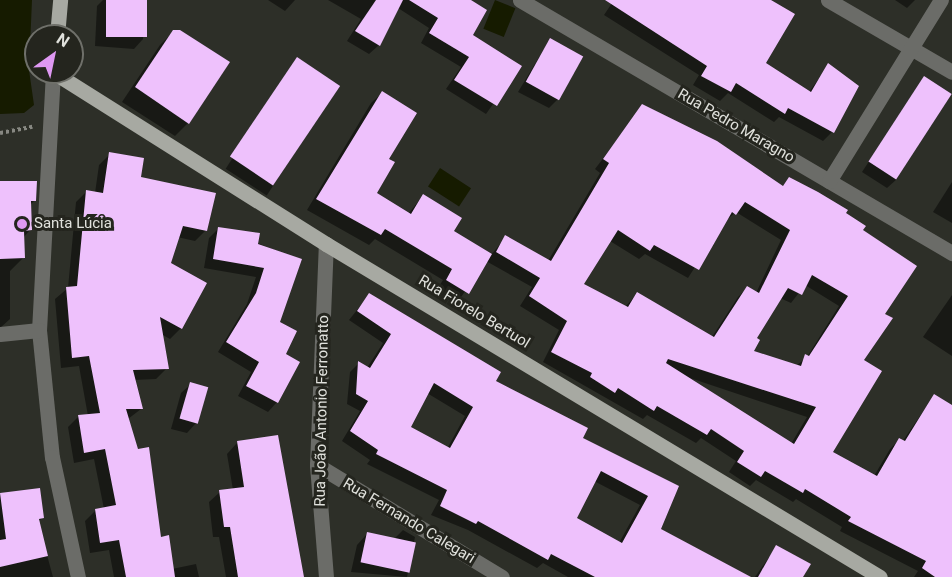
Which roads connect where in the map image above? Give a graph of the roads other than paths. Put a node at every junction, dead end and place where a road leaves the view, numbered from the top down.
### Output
1 (60, 0) edge
2 (520, 0) edge
3 (828, 0) edge
4 (941, 0) edge
5 (58, 24) edge
6 (910, 48) junction
7 (952, 72) edge
8 (52, 84) edge
9 (72, 84) edge
10 (829, 180) junction
11 (326, 244) junction
12 (952, 253) edge
13 (39, 330) junction
14 (0, 334) edge
15 (317, 465) junction
16 (78, 577) edge
17 (326, 577) edge
18 (502, 577) edge
19 (880, 577) edge

1 - 5 main road
2 - 10 street, Rua Pedro Maragno
3 - 6 street
4 - 6 street
6 - 7 street
6 - 10 street
8 - 13 street
9 - 11 main road, Rua Fiorelo Bertuol
10 - 12 street, Rua Pedro Maragno
11 - 15 street, Rua João Antonio Ferronatto
11 - 19 main road, Rua Fiorelo Bertuol
13 - 14 street
13 - 16 street
15 - 17 street, Rua João Antonio Ferronatto
15 - 18 street, Rua Fernando Calegari

